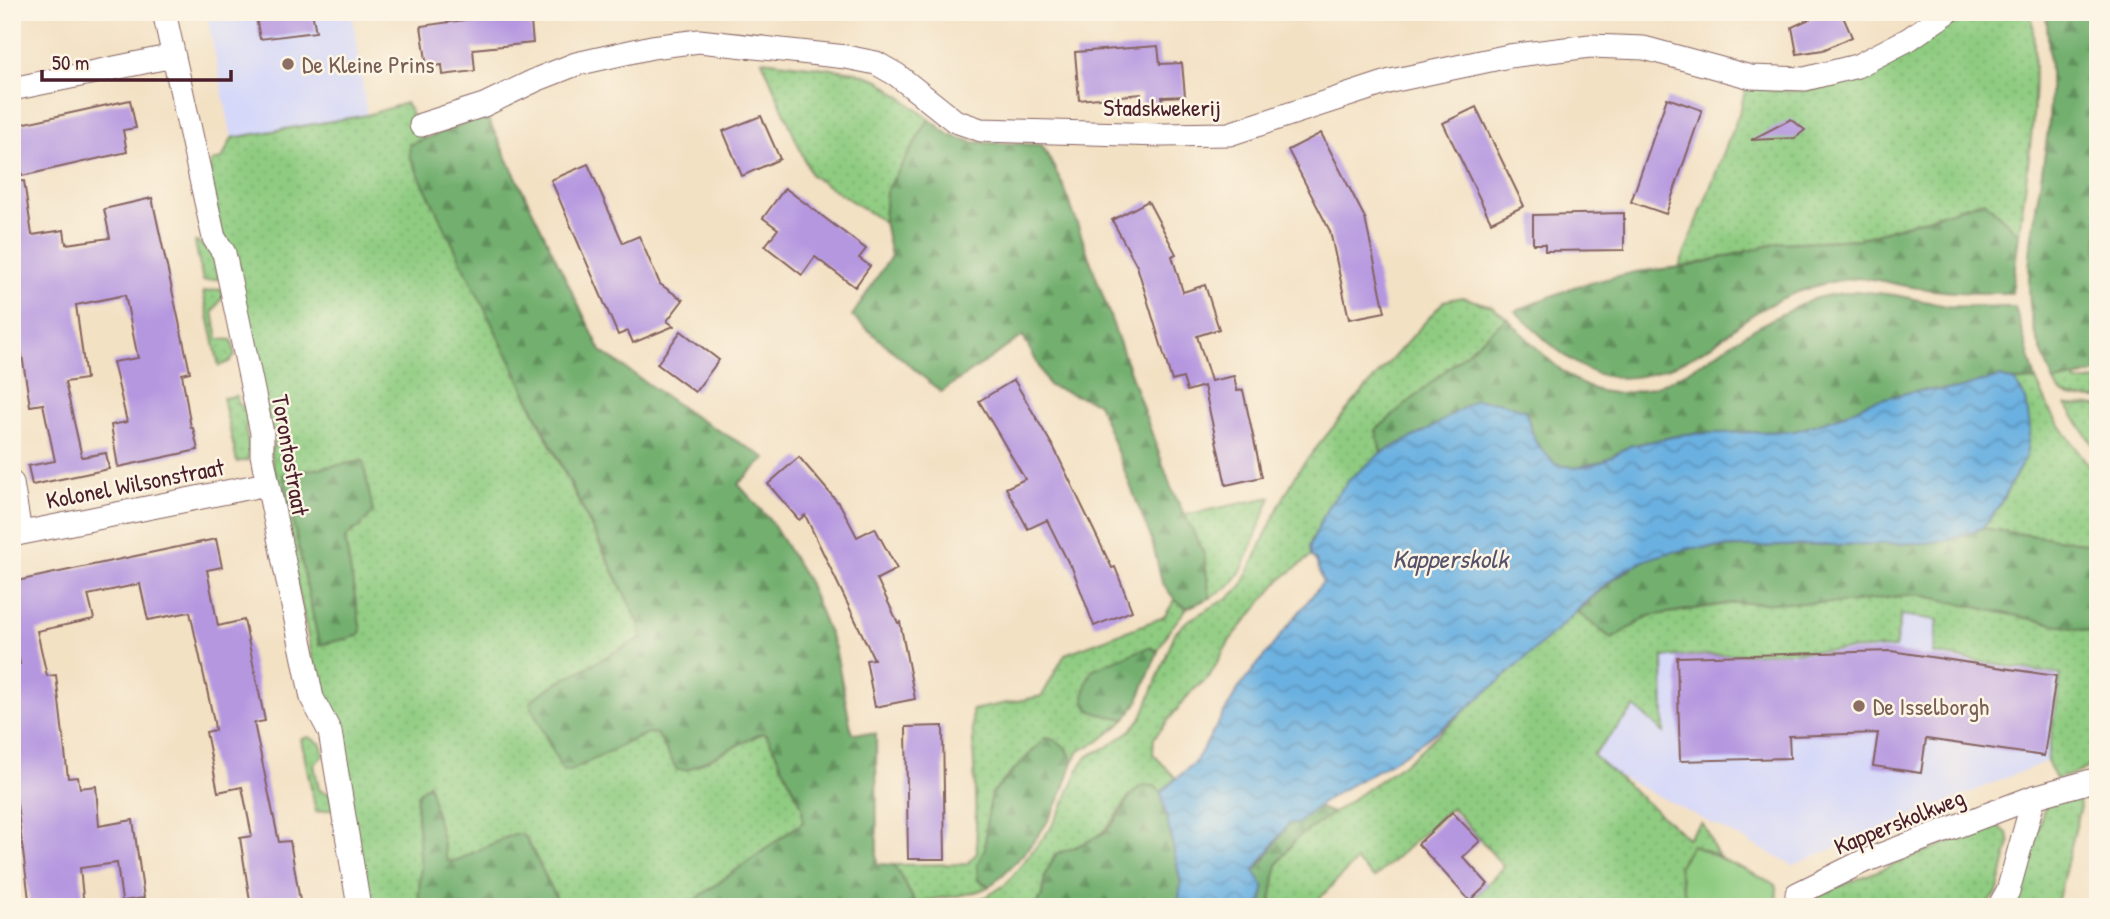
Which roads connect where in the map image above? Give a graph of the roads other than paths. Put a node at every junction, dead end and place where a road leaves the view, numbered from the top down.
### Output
1 (164, 12) edge
2 (1948, 12) edge
3 (173, 56) junction
4 (12, 89) edge
5 (421, 125) dead end
6 (12, 483) edge
7 (267, 484) junction
8 (16, 534) edge
9 (2098, 779) edge
10 (2034, 797) junction
11 (359, 907) edge
12 (1797, 907) edge
13 (1999, 907) edge

1 - 3 street, Torontostraat
2 - 5 street, Stadskwekerij
3 - 4 street
3 - 7 street, Torontostraat
6 - 8 street
7 - 8 street, Kolonel Wilsonstraat
7 - 11 street, Torontostraat
9 - 10 street, Kapperskolkweg
10 - 12 street, Kapperskolkweg
10 - 13 street

